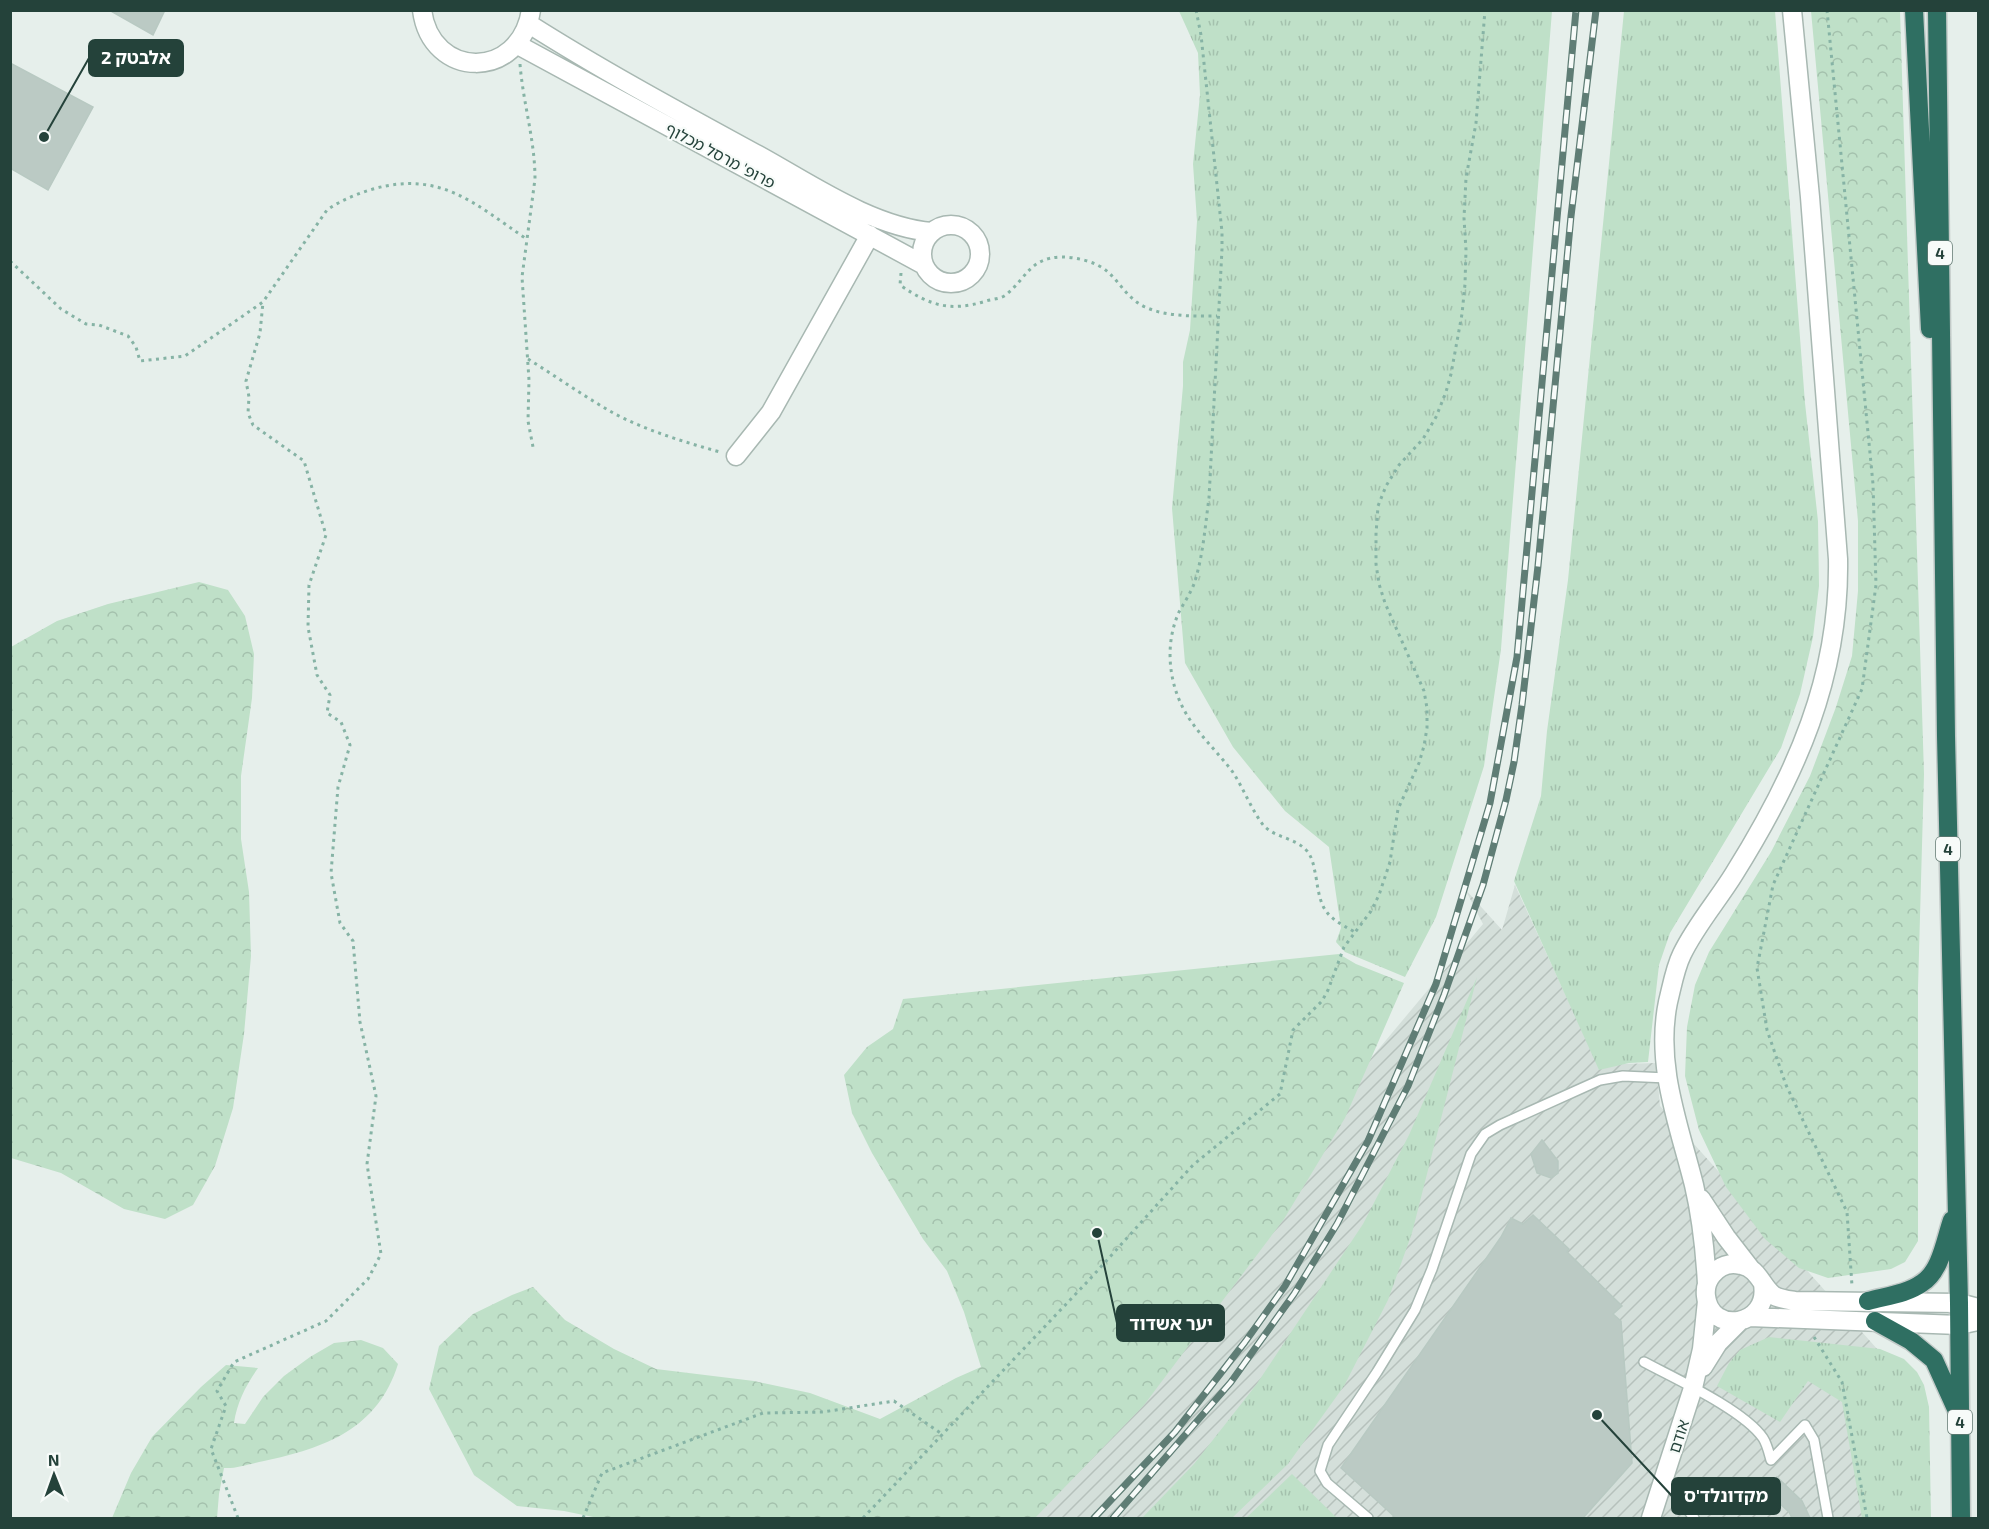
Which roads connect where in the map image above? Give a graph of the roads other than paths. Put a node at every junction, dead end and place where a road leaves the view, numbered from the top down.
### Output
1 (422, 10) edge
2 (1792, 10) edge
3 (1914, 10) edge
4 (1937, 10) edge
5 (530, 17) edge
6 (518, 45) junction
7 (932, 232) junction
8 (870, 235) junction
9 (924, 265) junction
10 (736, 456) road end
11 (1943, 495) junction
12 (1667, 1078) junction
13 (1694, 1185) junction
14 (1957, 1204) junction
15 (1750, 1268) junction
16 (1762, 1284) junction
17 (1707, 1292) junction
18 (1868, 1301) junction
19 (1959, 1303) junction
20 (1978, 1308) edge
21 (1745, 1319) junction
22 (1875, 1321) junction
23 (1978, 1321) edge
24 (1959, 1325) junction
25 (1644, 1362) dead end
26 (1693, 1388) junction
27 (1960, 1418) junction
28 (1664, 1478) junction
29 (1368, 1518) edge
30 (1651, 1518) edge
31 (1694, 1518) edge
32 (1828, 1518) edge
33 (1961, 1518) edge

1 - 6 street
2 - 12 street
3 - 11 highway
4 - 11 highway, 4
5 - 6 street
5 - 7 street, פרופ' מרסל מכלוף
6 - 8 street, פרופ' מרסל מכלוף
7 - 9 street
7 - 9 street
8 - 9 street, פרופ' מרסל מכלוף
8 - 10 street
11 - 14 highway, 4
12 - 13 street
12 - 29 lane
13 - 15 street
13 - 17 street, אודם
14 - 18 highway
14 - 19 highway, 4
15 - 16 street
15 - 17 street
16 - 18 street
16 - 21 street
17 - 21 street
17 - 26 street, אודם
18 - 19 street
19 - 20 street
19 - 24 highway, 4
21 - 22 street
21 - 26 street, אודם
22 - 24 street
22 - 27 highway
23 - 24 street
24 - 27 highway, 4
25 - 26 lane
26 - 28 street, אודם
26 - 32 lane
27 - 33 highway, 4
28 - 30 street, אודם
28 - 31 lane

